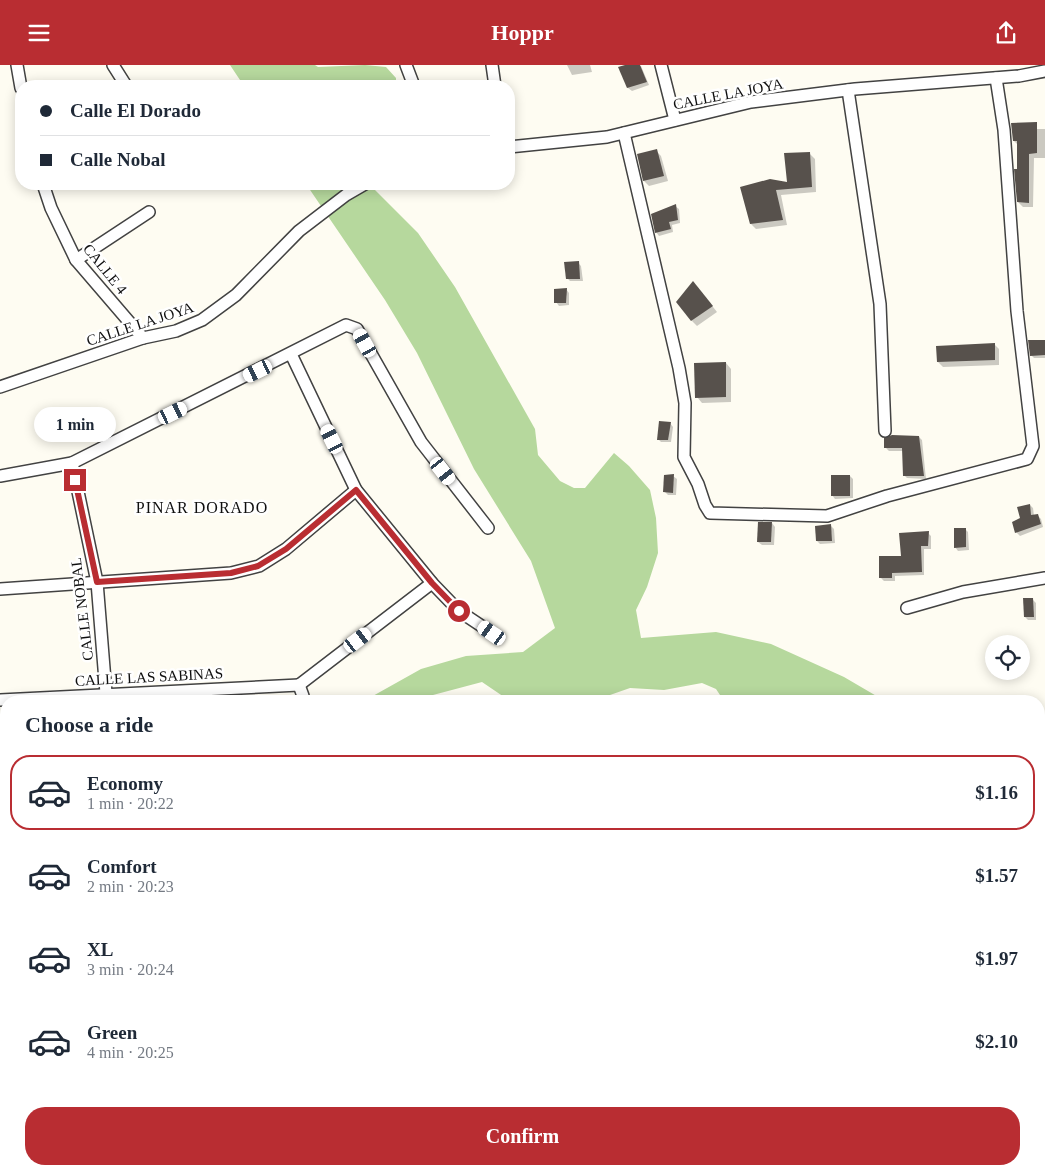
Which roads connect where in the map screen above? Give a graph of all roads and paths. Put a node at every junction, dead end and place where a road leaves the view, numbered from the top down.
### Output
1 (17, 65) edge
2 (113, 65) edge
3 (406, 65) edge
4 (492, 65) edge
5 (661, 65) edge
6 (1045, 71) edge
7 (996, 77) junction
8 (20, 80) edge
9 (122, 80) edge
10 (412, 80) edge
11 (494, 80) edge
12 (848, 90) junction
13 (675, 120) junction
14 (624, 133) junction
15 (515, 146) edge
16 (45, 190) edge
17 (355, 190) edge
18 (149, 212) dead end
19 (76, 260) junction
20 (143, 338) junction
21 (291, 354) junction
22 (0, 387) edge
23 (886, 431) dead end
24 (72, 463) junction
25 (0, 476) edge
26 (356, 490) junction
27 (488, 528) dead end
28 (1045, 578) edge
29 (97, 582) junction
30 (432, 583) junction
31 (0, 589) edge
32 (907, 609) dead end
33 (492, 633) dead end
34 (299, 685) junction
35 (106, 693) junction
36 (76, 695) edge
37 (303, 695) edge

1 - 8 street
2 - 9 street
3 - 10 street
4 - 11 street
5 - 13 street
6 - 7 street, CALLE LA JOYA
7 - 12 street, CALLE LA JOYA
7 - 14 street
12 - 13 street, CALLE LA JOYA
12 - 23 street
13 - 14 street, CALLE LA JOYA
14 - 15 street, CALLE LA JOYA
16 - 19 street, CALLE 4
17 - 20 street, CALLE LA JOYA
18 - 19 street
19 - 20 street, CALLE 4
20 - 22 street, CALLE LA JOYA
21 - 24 street
21 - 26 street
21 - 27 street
24 - 25 street
24 - 29 street, CALLE NOBAL
26 - 29 street
26 - 30 street
28 - 32 street
29 - 31 street
29 - 35 street, CALLE NOBAL
30 - 33 street
30 - 34 street
34 - 35 street, CALLE LAS SABINAS
34 - 37 street
35 - 36 street, CALLE LAS SABINAS

